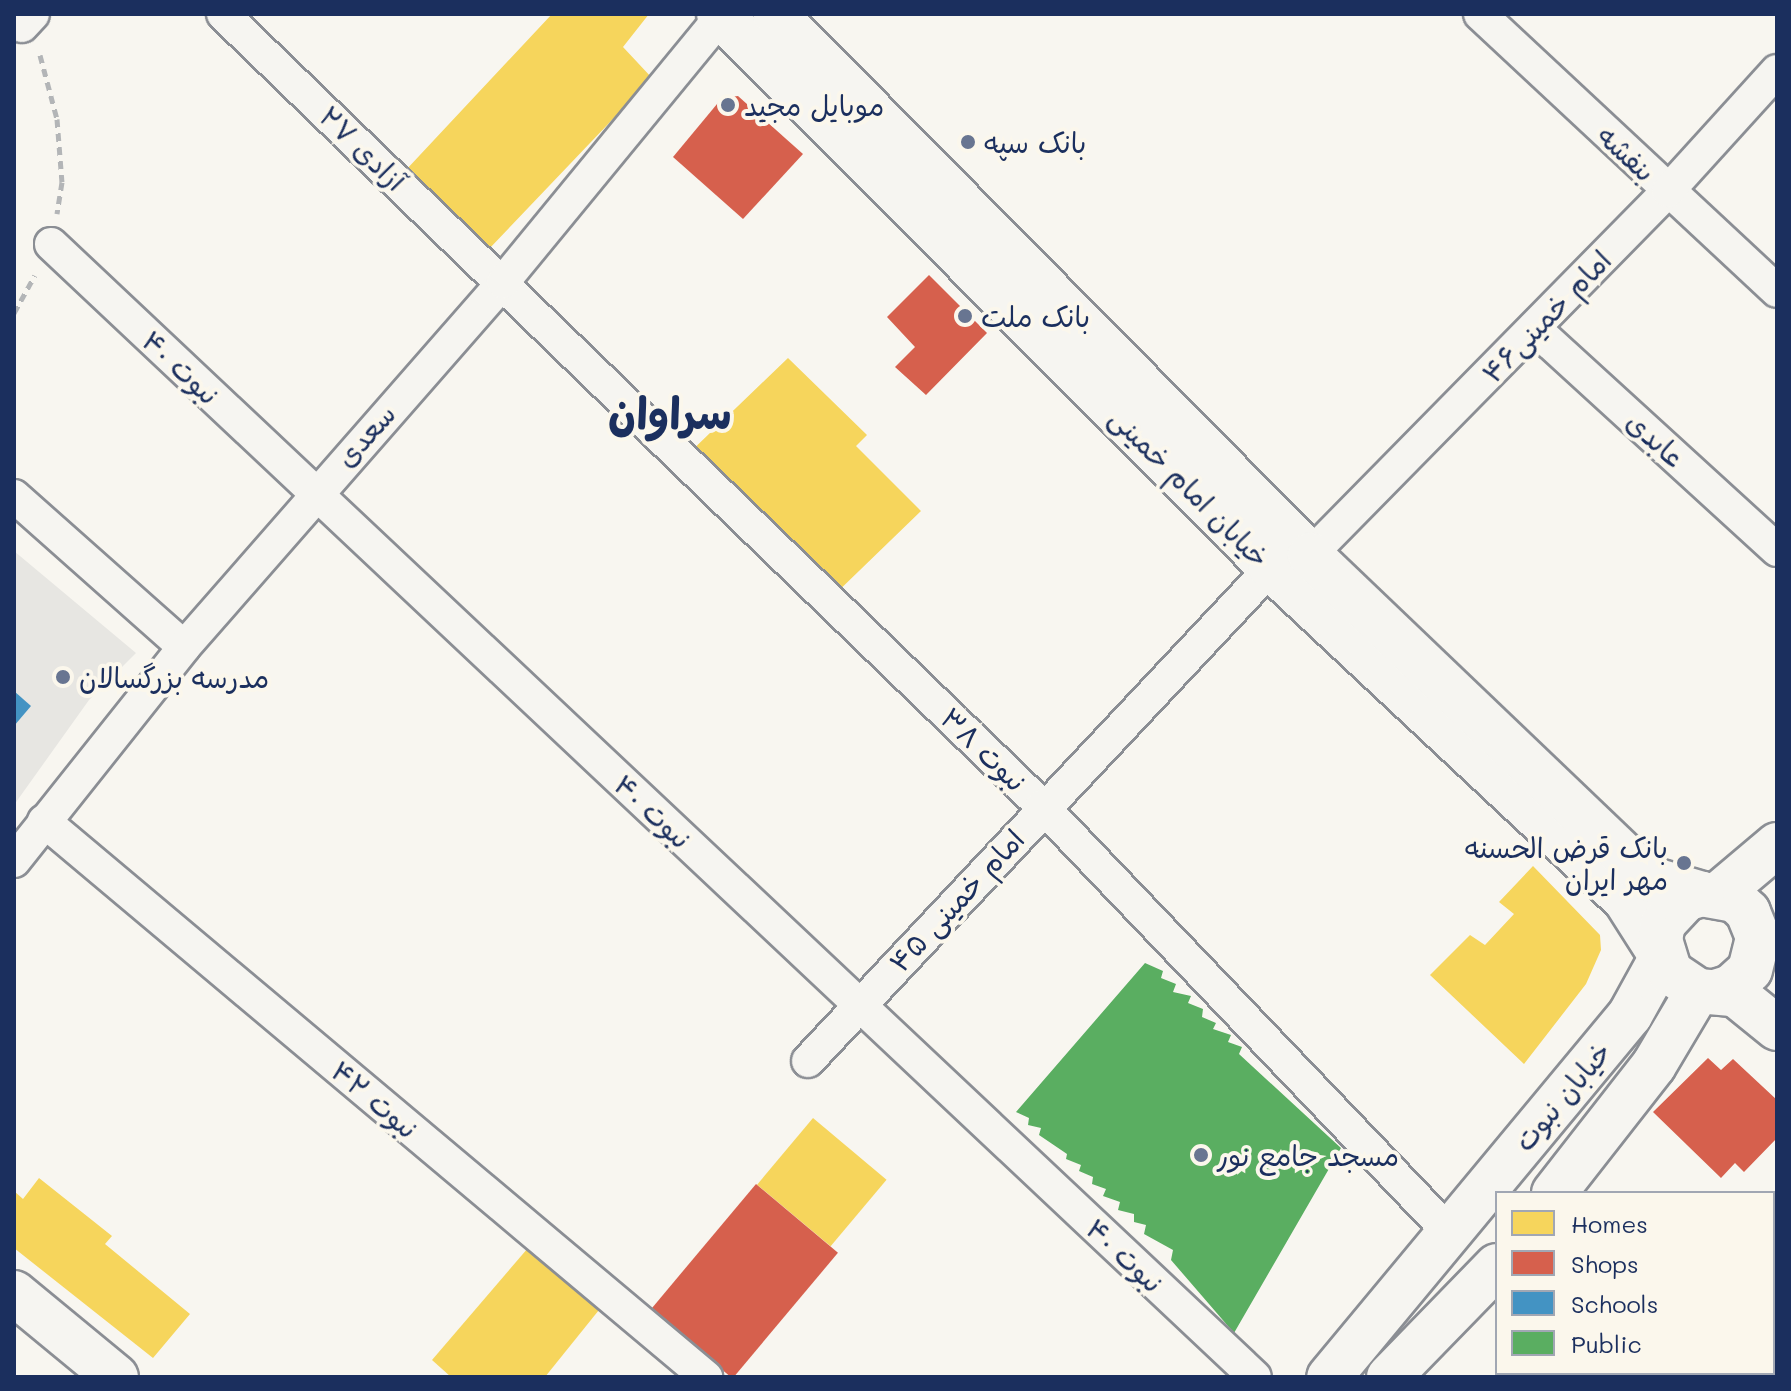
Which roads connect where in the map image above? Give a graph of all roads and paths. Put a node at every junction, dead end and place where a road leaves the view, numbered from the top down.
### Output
1 (223, 14) edge
2 (775, 14) edge
3 (1480, 14) edge
4 (721, 15) edge
5 (28, 20) edge
6 (1777, 71) edge
7 (1668, 191) junction
8 (51, 244) junction
9 (503, 282) junction
10 (1777, 291) edge
11 (14, 313) edge
12 (1534, 328) junction
13 (314, 492) junction
14 (14, 496) edge
15 (1777, 550) edge
16 (1290, 562) junction
17 (184, 647) junction
18 (1042, 806) junction
19 (44, 821) junction
20 (1777, 845) edge
21 (14, 861) edge
22 (1710, 894) junction
23 (1771, 943) edge
24 (1662, 957) junction
25 (1706, 991) junction
26 (859, 1005) junction
27 (1777, 1028) edge
28 (808, 1061) dead end
29 (1556, 1191) edge
30 (1449, 1232) junction
31 (1495, 1268) edge
32 (14, 1293) edge
33 (116, 1377) edge
34 (706, 1377) edge
35 (1255, 1377) edge
36 (1329, 1377) edge
37 (1389, 1377) edge

1 - 9 street, آزادی ۲۷
2 - 16 main road, خیابان امام خمینی
3 - 7 street, بنفشه
4 - 9 street, سعدی
4 - 16 main road, خیابان امام خمینی
5 - 8 path
6 - 7 street, امام خمینی۴۶
7 - 10 street, بنفشه
7 - 12 street, امام خمینی۴۶
8 - 11 path
8 - 13 street, نبوت ۴۰
9 - 13 street, سعدی
9 - 18 street, نبوت ۳۸
12 - 15 street, عابدی
12 - 16 street, امام خمینی۴۶
13 - 17 street, سعدی
13 - 26 street, نبوت ۴۰
14 - 17 street
16 - 18 street, امام خمینی ۴۵
16 - 22 main road, خیابان امام خمینی
16 - 24 main road, خیابان امام خمینی
17 - 19 street, سعدی
18 - 26 street, امام خمینی ۴۵
18 - 30 street, نبوت ۳۸
19 - 21 street, سعدی
19 - 34 street, نبوت ۴۲
20 - 22 main road
22 - 23 main road
22 - 24 main road
23 - 25 main road
24 - 25 main road
24 - 30 main road, خیابان نبوت
25 - 27 main road
25 - 29 main road, خیابان نبوت
26 - 28 street, امام خمینی ۴۵
26 - 35 street, نبوت ۴۰
30 - 36 main road, خیابان نبوت
31 - 37 main road
32 - 33 main road

